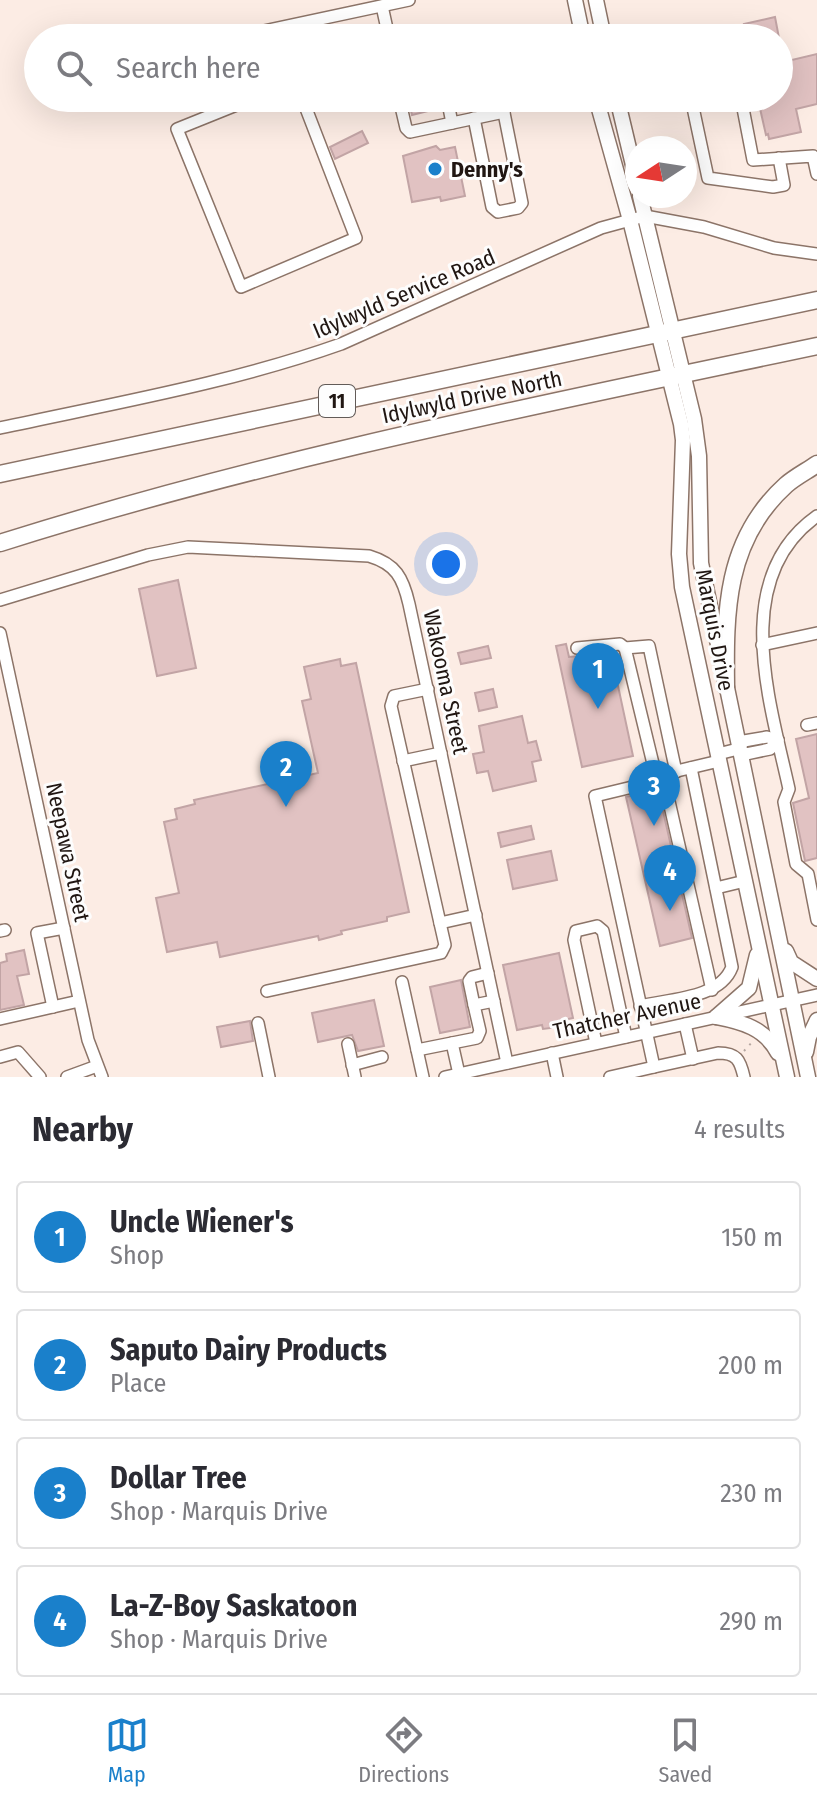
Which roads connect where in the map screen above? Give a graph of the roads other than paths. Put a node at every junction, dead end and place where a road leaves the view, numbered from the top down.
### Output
1 (409, 0) edge
2 (575, 0) edge
3 (596, 0) edge
4 (382, 6) junction
5 (316, 24) edge
6 (386, 24) edge
7 (580, 24) edge
8 (601, 24) edge
9 (219, 112) edge
10 (307, 112) edge
11 (402, 112) edge
12 (450, 112) edge
13 (504, 112) joint
14 (601, 112) edge
15 (620, 112) edge
16 (694, 112) edge
17 (744, 112) edge
18 (474, 118) junction
19 (452, 123) junction
20 (626, 136) edge
21 (815, 153) edge
22 (779, 158) junction
23 (817, 174) edge
24 (639, 208) edge
25 (638, 218) junction
26 (817, 254) edge
27 (817, 300) edge
28 (667, 332) junction
29 (817, 346) edge
30 (677, 376) junction
31 (0, 428) edge
32 (817, 464) edge
33 (0, 474) edge
34 (817, 516) edge
35 (0, 543) edge
36 (0, 600) edge
37 (0, 633) edge
38 (817, 633) edge
39 (762, 645) junction
40 (577, 648) dead end
41 (625, 648) junction
42 (726, 687) junction
43 (428, 689) junction
44 (778, 740) junction
45 (738, 749) junction
46 (441, 753) junction
47 (718, 757) junction
48 (403, 761) junction
49 (691, 768) junction
50 (676, 772) junction
51 (660, 776) junction
52 (745, 881) junction
53 (716, 888) junction
54 (476, 915) junction
55 (817, 920) edge
56 (440, 923) junction
57 (64, 928) junction
58 (777, 931) junction
59 (758, 943) junction
60 (488, 973) junction
61 (817, 979) edge
62 (402, 982) dead end
63 (712, 990) junction
64 (267, 991) dead end
65 (817, 995) edge
66 (792, 1000) junction
67 (79, 1001) junction
68 (494, 1001) junction
69 (474, 1005) junction
70 (771, 1005) junction
71 (640, 1006) junction
72 (53, 1007) junction
73 (716, 1017) junction
74 (0, 1019) edge
75 (817, 1020) edge
76 (258, 1023) dead end
77 (685, 1024) junction
78 (646, 1032) junction
79 (626, 1037) junction
80 (452, 1043) junction
81 (596, 1043) junction
82 (348, 1044) dead end
83 (417, 1050) junction
84 (552, 1053) junction
85 (0, 1057) edge
86 (382, 1057) dead end
87 (693, 1059) junction
88 (507, 1063) junction
89 (100, 1071) edge
90 (354, 1071) edge
91 (648, 1071) edge
92 (785, 1071) edge
93 (806, 1071) edge
94 (480, 1073) edge
95 (459, 1074) junction
96 (40, 1077) edge
97 (67, 1077) edge
98 (269, 1077) edge
99 (423, 1077) edge
100 (445, 1077) edge
101 (557, 1077) edge
102 (610, 1077) edge
103 (744, 1077) edge

1 - 4 street
2 - 7 main road
3 - 8 main road
4 - 5 street
4 - 6 street
9 - 10 street
11 - 19 street
12 - 19 street
13 - 18 street
13 - 18 street
14 - 25 main road, Marquis Drive
15 - 20 main road
16 - 22 street
17 - 22 street
18 - 19 street
21 - 22 street
21 - 23 street
24 - 25 main road, Marquis Drive
25 - 26 street, Idylwyld Service Road
25 - 28 main road, Marquis Drive
25 - 31 street, Idylwyld Service Road
27 - 28 highway, Idylwyld Drive North / 11
28 - 30 main road, Marquis Drive
28 - 33 highway, Idylwyld Drive North / 11
29 - 30 highway, Idylwyld Drive North / 11
30 - 35 highway, Idylwyld Drive North / 11
30 - 42 main road, Marquis Drive
30 - 47 main road, Marquis Drive
32 - 42 highway
34 - 39 street
36 - 43 street, Wakooma Street
37 - 57 street, Neepawa Street
38 - 39 street
39 - 44 street
40 - 41 street
41 - 50 street
41 - 51 street
42 - 45 main road, Marquis Drive
43 - 46 street, Wakooma Street
43 - 48 street
44 - 45 street
44 - 55 street
45 - 47 street
45 - 58 main road, Marquis Drive
46 - 48 street
46 - 54 street, Wakooma Street
47 - 49 street
47 - 52 main road, Marquis Drive
48 - 56 street
49 - 50 street
49 - 53 street
50 - 51 street
51 - 63 street
51 - 71 street
52 - 53 street
52 - 59 main road, Marquis Drive
53 - 63 street
54 - 56 street
54 - 60 street, Wakooma Street
56 - 64 street
57 - 67 street, Neepawa Street
57 - 72 street
58 - 61 main road
58 - 66 main road, Marquis Drive
59 - 70 main road, Marquis Drive
59 - 73 main road
60 - 68 street, Wakooma Street
60 - 69 street
62 - 83 street
63 - 71 street
65 - 66 street, Thatcher Avenue
66 - 70 street, Thatcher Avenue
66 - 93 main road, Marquis Drive
67 - 72 street
67 - 89 street, Neepawa Street
68 - 69 street
68 - 88 street, Wakooma Street
69 - 80 street
70 - 73 street, Thatcher Avenue
70 - 92 main road, Marquis Drive
71 - 78 street
72 - 74 street
73 - 77 street, Thatcher Avenue
73 - 92 main road
75 - 93 main road
76 - 98 street
77 - 78 street, Thatcher Avenue
77 - 87 street
78 - 79 street, Thatcher Avenue
78 - 91 street
79 - 81 street, Thatcher Avenue
79 - 81 street
80 - 83 street
80 - 95 street
81 - 84 street, Thatcher Avenue
82 - 90 street
83 - 99 street
84 - 88 street, Thatcher Avenue
84 - 101 street
85 - 96 street
86 - 90 street
87 - 91 street
87 - 103 street
88 - 94 street, Thatcher Avenue
89 - 97 street
91 - 102 street
94 - 95 street, Thatcher Avenue
95 - 100 street, Thatcher Avenue

